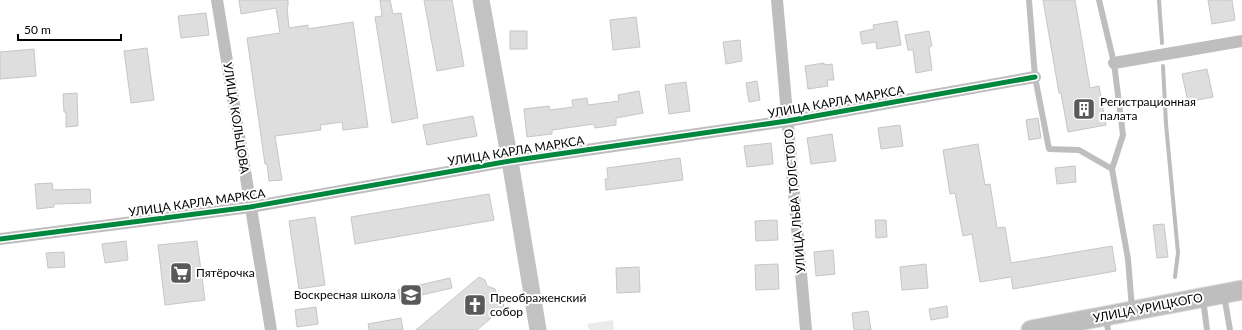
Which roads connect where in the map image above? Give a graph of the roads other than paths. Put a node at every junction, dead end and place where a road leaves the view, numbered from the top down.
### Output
1 (218, 0) edge
2 (481, 0) edge
3 (777, 0) edge
4 (1029, 0) edge
5 (1099, 0) edge
6 (1242, 41) edge
7 (1114, 63) junction
8 (1035, 77) junction
9 (787, 121) junction
10 (510, 161) junction
11 (1112, 169) junction
12 (250, 207) junction
13 (0, 239) edge
14 (1242, 290) edge
15 (1223, 294) junction
16 (1203, 298) junction
17 (1132, 311) junction
18 (1106, 323) edge
19 (1038, 329) edge
20 (271, 330) edge
21 (538, 330) edge
22 (806, 330) edge
23 (1207, 330) edge
24 (1230, 330) edge

1 - 12 street, УЛИЦА КОЛЬЦОВА
2 - 10 main road
3 - 9 street, УЛИЦА ЛЬВА ТОЛСТОГО
4 - 8 lane
5 - 7 lane
6 - 7 street
7 - 11 lane
8 - 9 street, УЛИЦА КАРЛА МАРКСА
8 - 11 lane
9 - 10 street, УЛИЦА КАРЛА МАРКСА
9 - 22 street, УЛИЦА ЛЬВА ТОЛСТОГО
10 - 12 street, УЛИЦА КАРЛА МАРКСА
10 - 21 main road
11 - 17 lane
12 - 13 street, УЛИЦА КАРЛА МАРКСА
12 - 20 street, УЛИЦА КОЛЬЦОВА
14 - 15 main road, УЛИЦА УРИЦКОГО
15 - 16 main road, УЛИЦА УРИЦКОГО
15 - 24 lane
16 - 17 main road, УЛИЦА УРИЦКОГО
16 - 23 lane
17 - 18 main road, УЛИЦА УРИЦКОГО
18 - 19 main road, УЛИЦА УРИЦКОГО

